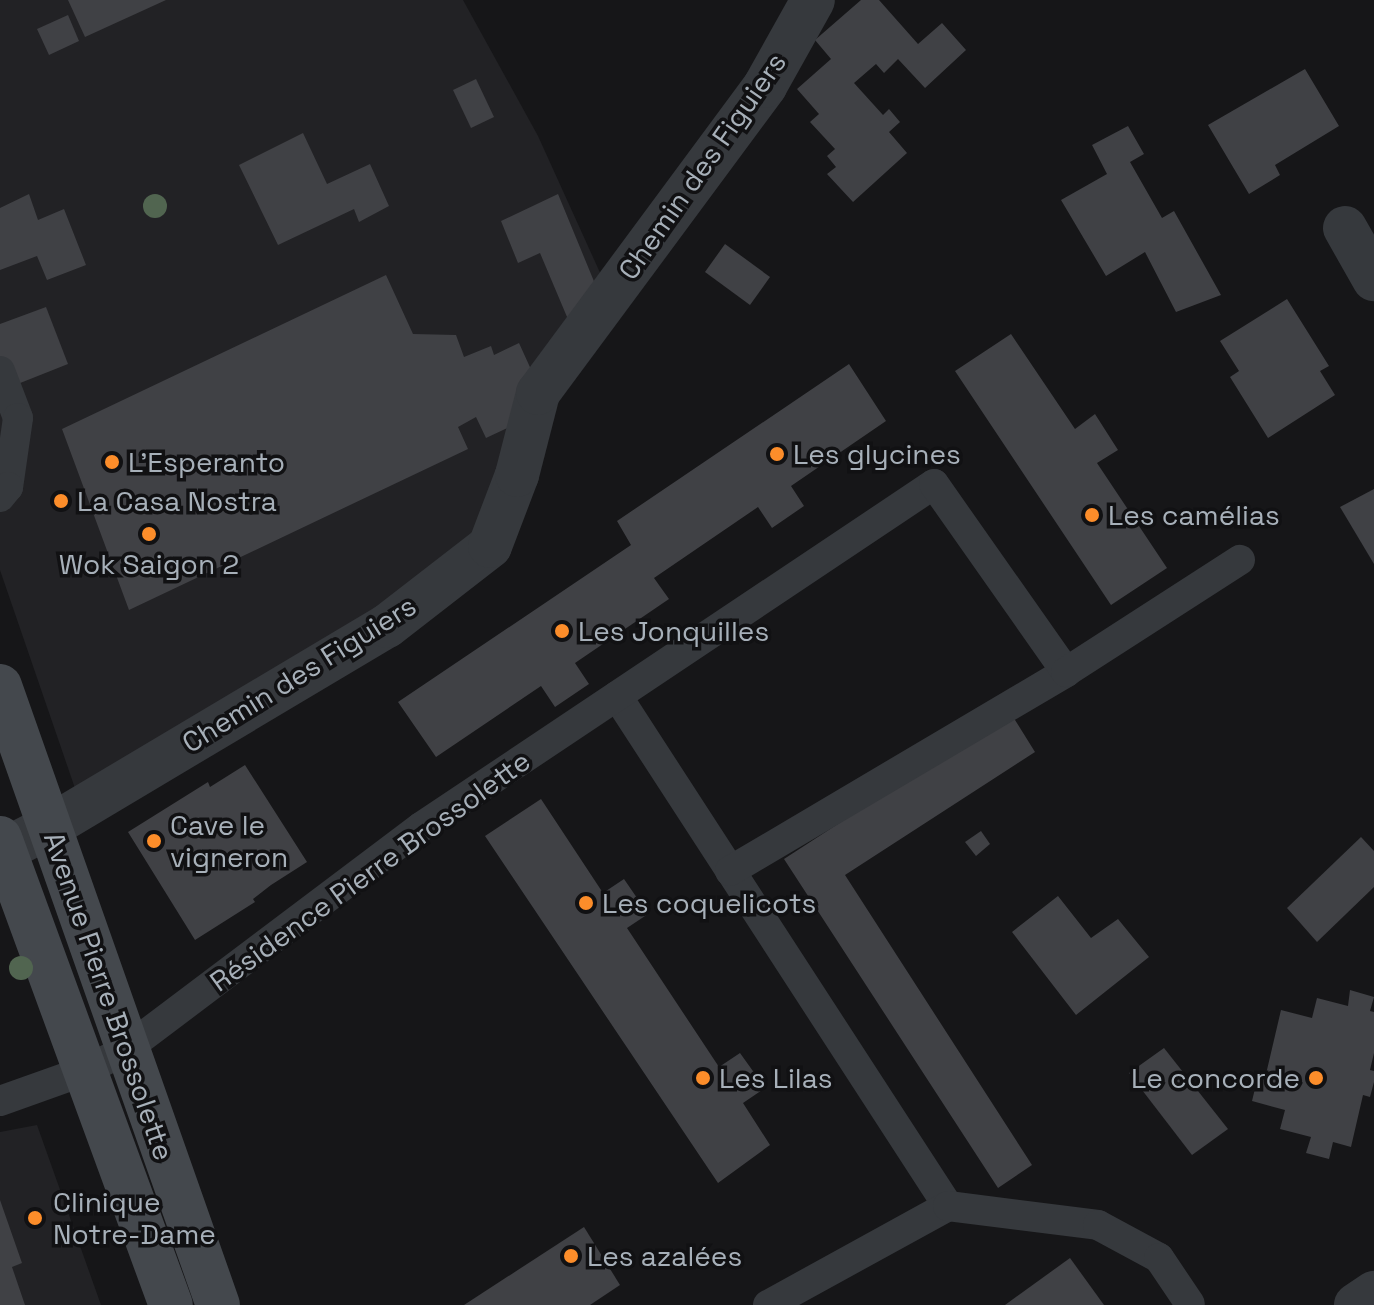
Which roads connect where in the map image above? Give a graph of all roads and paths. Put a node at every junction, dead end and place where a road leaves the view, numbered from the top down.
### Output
1 (813, 0) edge
2 (1345, 228) dead end
3 (1374, 279) edge
4 (0, 371) edge
5 (0, 497) edge
6 (1240, 560) dead end
7 (1066, 672) junction
8 (0, 686) edge
9 (617, 696) junction
10 (51, 826) junction
11 (2, 844) edge
12 (730, 871) junction
13 (125, 1050) junction
14 (87, 1070) junction
15 (0, 1101) edge
16 (948, 1206) junction
17 (1374, 1293) edge
18 (1190, 1304) edge
19 (171, 1305) edge
20 (218, 1305) edge
21 (768, 1305) edge
22 (1356, 1305) edge

1 - 10 street, Chemin des Figuiers
2 - 3 street
4 - 5 lane
6 - 7 lane
7 - 9 lane, Résidence Pierre Brossolette
7 - 12 lane
8 - 10 main road, Avenue Pierre Brossolette
9 - 12 lane
9 - 13 lane, Résidence Pierre Brossolette
10 - 11 street, Chemin des Figuiers
10 - 13 main road, Avenue Pierre Brossolette
11 - 14 main road, Avenue Pierre Brossolette
12 - 16 lane
13 - 14 lane, Résidence Pierre Brossolette
13 - 20 main road, Avenue Pierre Brossolette
14 - 15 lane, Résidence Pierre Brossolette
14 - 19 main road, Avenue Pierre Brossolette
16 - 18 lane
16 - 21 lane
17 - 22 street

